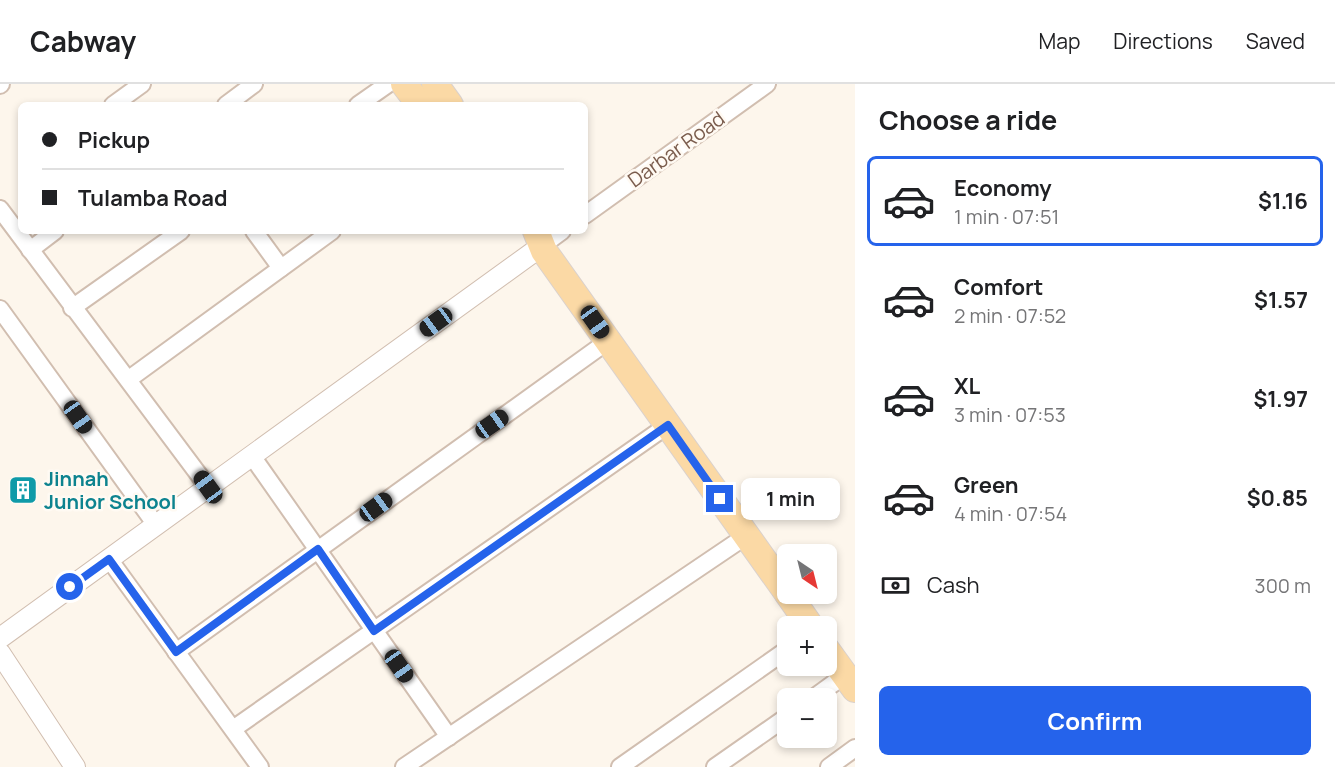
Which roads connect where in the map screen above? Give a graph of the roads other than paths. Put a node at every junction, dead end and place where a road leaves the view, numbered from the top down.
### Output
1 (254, 84) edge
2 (388, 84) edge
3 (404, 84) edge
4 (435, 84) edge
5 (767, 84) edge
6 (136, 86) edge
7 (117, 102) edge
8 (230, 102) edge
9 (362, 102) edge
10 (418, 102) edge
11 (448, 102) edge
12 (0, 209) edge
13 (588, 213) edge
14 (18, 234) edge
15 (18, 234) edge
16 (51, 234) edge
17 (177, 234) edge
18 (256, 234) edge
19 (328, 234) edge
20 (527, 234) edge
21 (545, 241) edge
22 (30, 250) junction
23 (281, 268) junction
24 (72, 308) junction
25 (0, 309) edge
26 (608, 340) junction
27 (129, 379) junction
28 (668, 425) junction
29 (252, 456) junction
30 (208, 487) junction
31 (156, 525) junction
32 (746, 536) junction
33 (318, 549) junction
34 (109, 559) junction
35 (777, 579) edge
36 (374, 631) junction
37 (0, 638) edge
38 (176, 652) junction
39 (0, 653) edge
40 (777, 657) edge
41 (837, 664) edge
42 (850, 682) edge
43 (777, 724) edge
44 (233, 729) junction
45 (449, 737) junction
46 (855, 748) edge
47 (75, 767) edge
48 (260, 767) edge
49 (404, 767) edge
50 (620, 767) edge
51 (716, 767) edge
52 (829, 767) edge

1 - 8 street
2 - 9 street
3 - 10 main road
4 - 11 main road
5 - 13 street, Darbar Road
6 - 7 street
12 - 15 street
14 - 22 street
16 - 22 street
17 - 24 street
18 - 23 street
19 - 23 street
20 - 21 main road
21 - 26 main road
21 - 29 street
22 - 24 street
23 - 27 street
24 - 27 street
25 - 31 street
26 - 28 main road
26 - 33 street
27 - 30 street
28 - 32 main road
28 - 36 street
29 - 30 street
29 - 33 street
30 - 31 street
31 - 34 street
32 - 35 main road
32 - 45 street
33 - 36 street
33 - 38 street
34 - 37 street
34 - 38 street
36 - 44 street
36 - 45 street
38 - 44 street
39 - 47 street
40 - 50 street
41 - 42 main road
43 - 51 street
44 - 48 street
45 - 49 street
46 - 52 street

